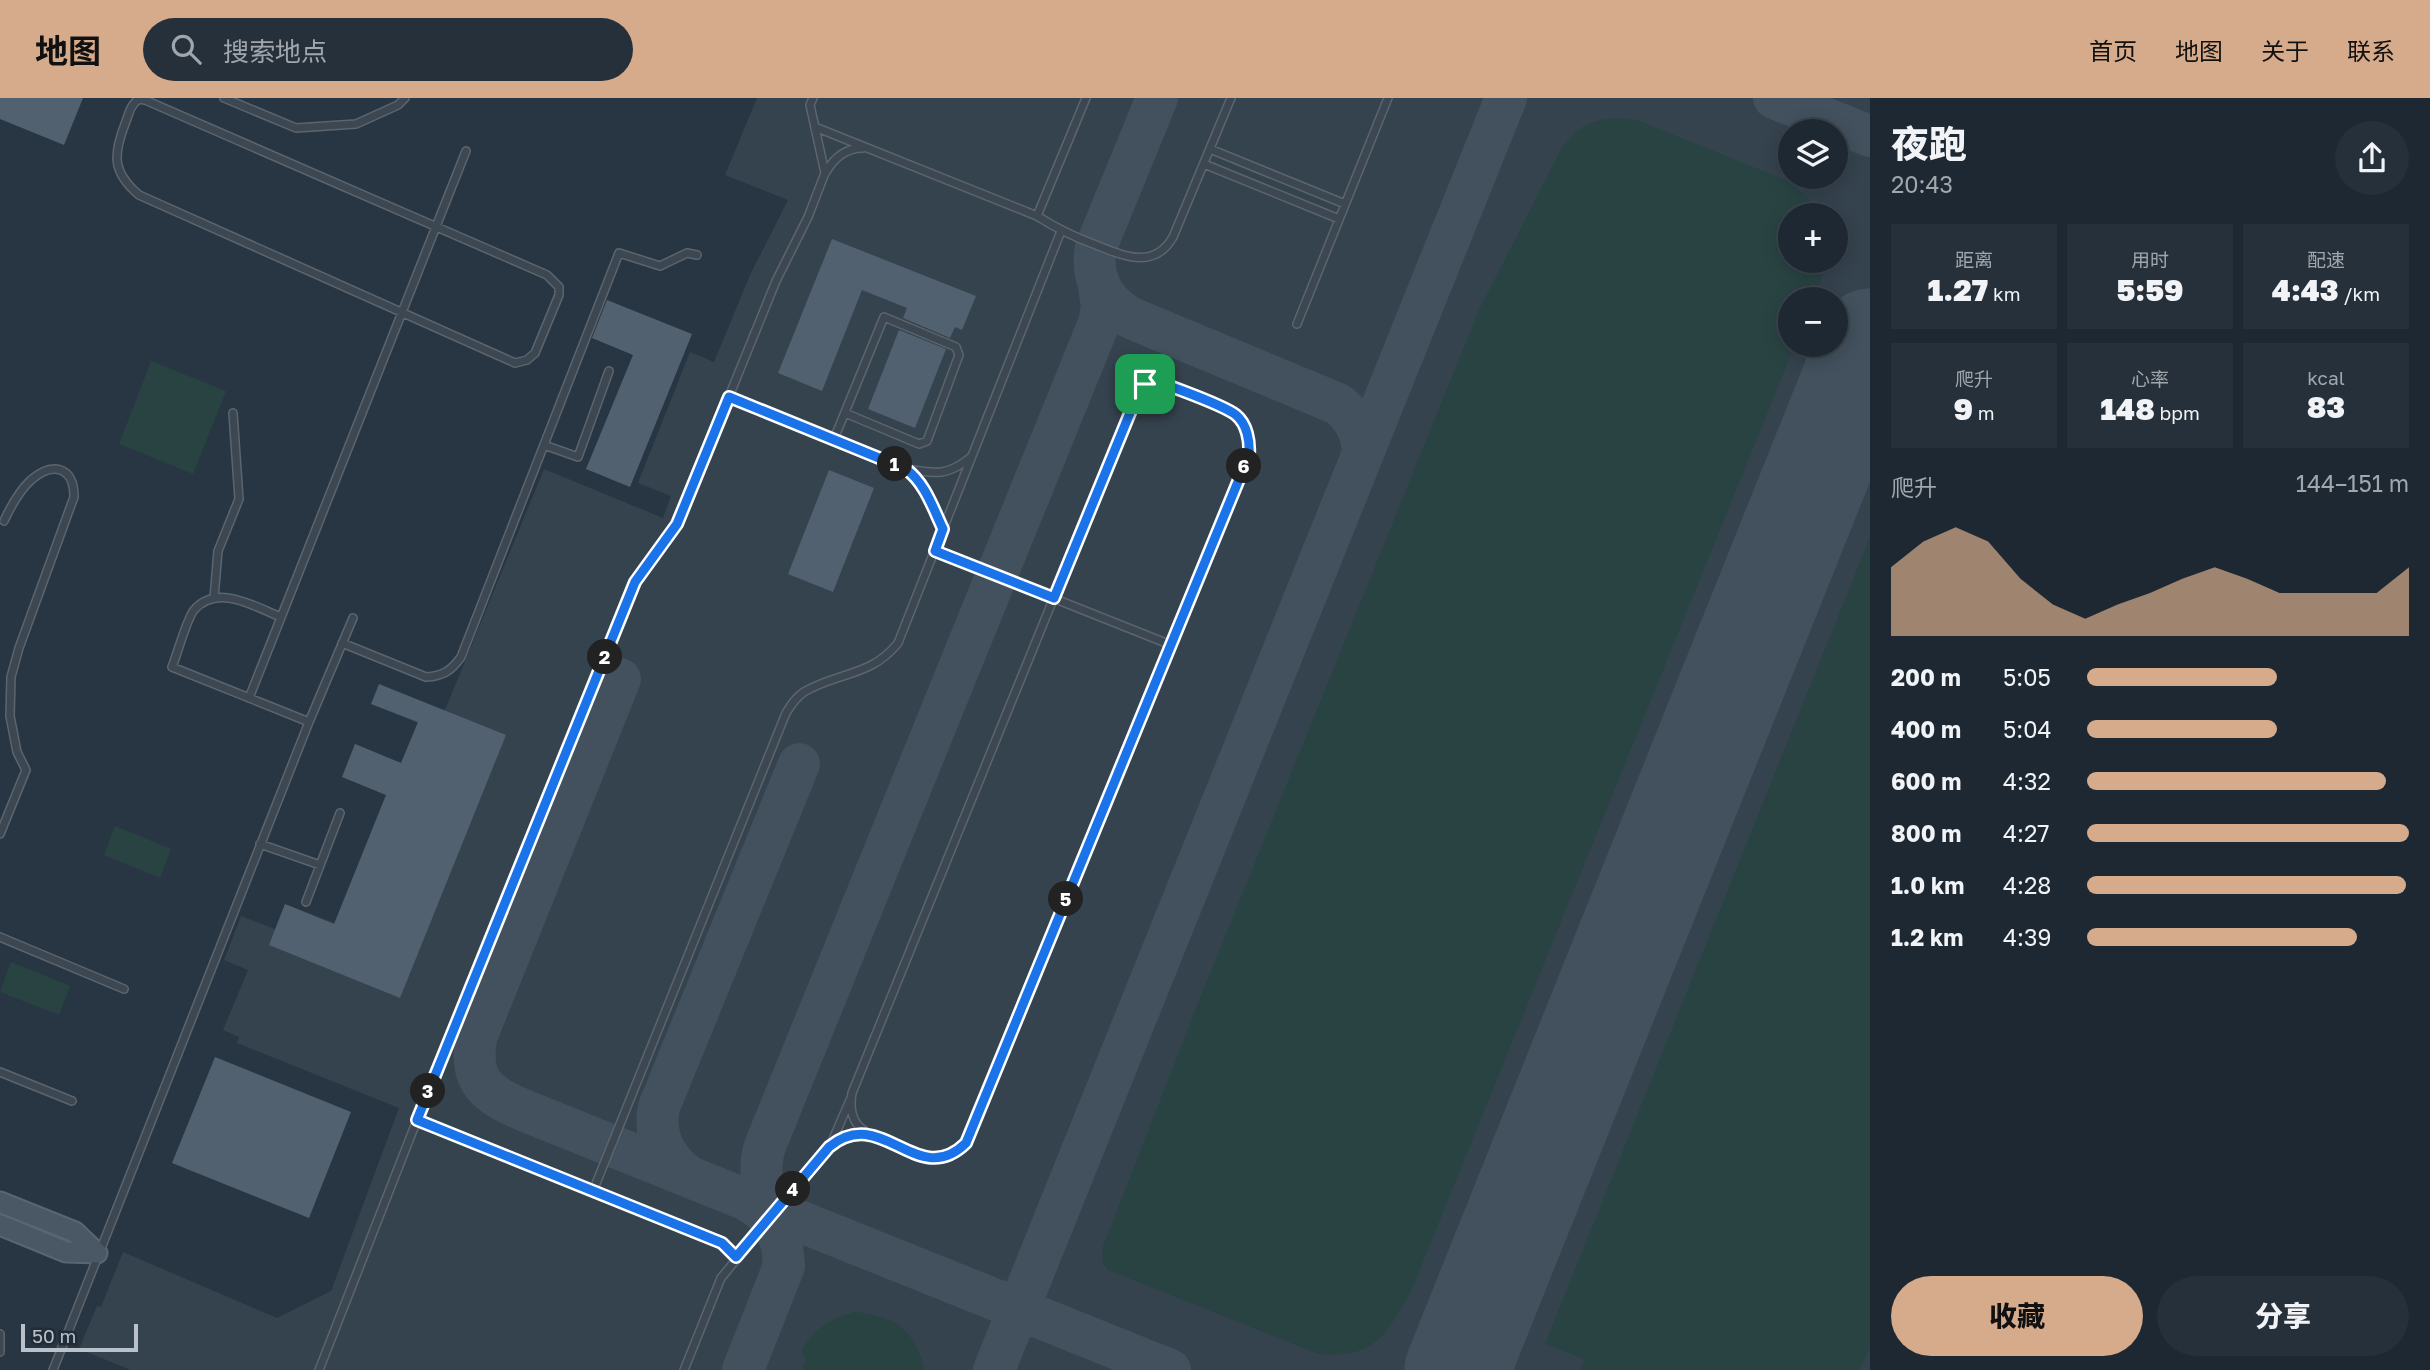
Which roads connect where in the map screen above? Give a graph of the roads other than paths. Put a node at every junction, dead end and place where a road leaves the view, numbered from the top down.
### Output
1 (224, 98) edge
2 (405, 98) edge
3 (813, 98) edge
4 (1086, 98) edge
5 (1231, 98) edge
6 (1388, 98) edge
7 (815, 127) junction
8 (870, 149) junction
9 (1210, 149) junction
10 (466, 151) dead end
11 (1204, 164) junction
12 (825, 173) junction
13 (1345, 204) junction
14 (1037, 216) junction
15 (1339, 219) junction
16 (436, 226) junction
17 (1061, 231) junction
18 (697, 255) dead end
19 (402, 312) junction
20 (1297, 324) dead end
21 (609, 371) dead end
22 (729, 397) junction
23 (233, 413) dead end
24 (845, 413) junction
25 (834, 439) junction
26 (544, 445) junction
27 (972, 457) junction
28 (906, 469) junction
29 (4, 521) dead end
30 (943, 529) junction
31 (935, 551) junction
32 (214, 598) junction
33 (1054, 598) junction
34 (281, 617) junction
35 (353, 618) dead end
36 (342, 643) junction
37 (1171, 645) junction
38 (249, 698) junction
39 (309, 722) junction
40 (340, 813) dead end
41 (0, 834) edge
42 (260, 844) junction
43 (320, 865) junction
44 (306, 901) dead end
45 (0, 937) edge
46 (124, 989) dead end
47 (0, 1072) edge
48 (852, 1093) junction
49 (72, 1101) dead end
50 (417, 1120) junction
51 (866, 1133) junction
52 (829, 1147) junction
53 (593, 1191) junction
54 (0, 1202) edge
55 (0, 1225) edge
56 (97, 1252) junction
57 (736, 1257) junction
58 (0, 1334) edge
59 (0, 1352) edge
60 (53, 1368) edge
61 (63, 1370) edge
62 (319, 1370) edge
63 (684, 1370) edge

1 - 2 lane
3 - 7 lane
4 - 14 lane
5 - 9 lane
6 - 13 lane
7 - 8 lane
7 - 12 lane
8 - 12 lane
8 - 14 lane
9 - 11 lane
9 - 13 lane
10 - 16 lane
11 - 15 lane
11 - 17 lane
12 - 22 lane
13 - 15 lane
14 - 17 lane
15 - 20 lane
16 - 19 lane
16 - 19 lane
16 - 19 lane
17 - 27 lane
18 - 26 lane
19 - 34 lane
21 - 26 lane
22 - 25 lane
22 - 50 lane
23 - 32 lane
24 - 24 lane
24 - 25 lane
25 - 28 lane
26 - 36 lane
27 - 28 lane
27 - 30 lane
28 - 30 lane
29 - 41 lane
30 - 31 lane
31 - 33 lane
31 - 53 lane
32 - 34 lane
32 - 38 lane
33 - 37 lane
33 - 37 lane
33 - 48 lane
34 - 38 lane
35 - 36 lane
36 - 39 lane
37 - 51 lane
38 - 39 lane
39 - 42 lane
40 - 43 lane
42 - 43 lane
42 - 56 lane
43 - 44 lane
45 - 46 lane
47 - 49 lane
48 - 51 lane
48 - 52 lane
50 - 53 lane
50 - 62 lane
51 - 52 lane
52 - 57 lane
53 - 57 lane
54 - 56 main road
55 - 56 main road
56 - 60 lane
57 - 63 lane
58 - 59 lane
60 - 61 lane

